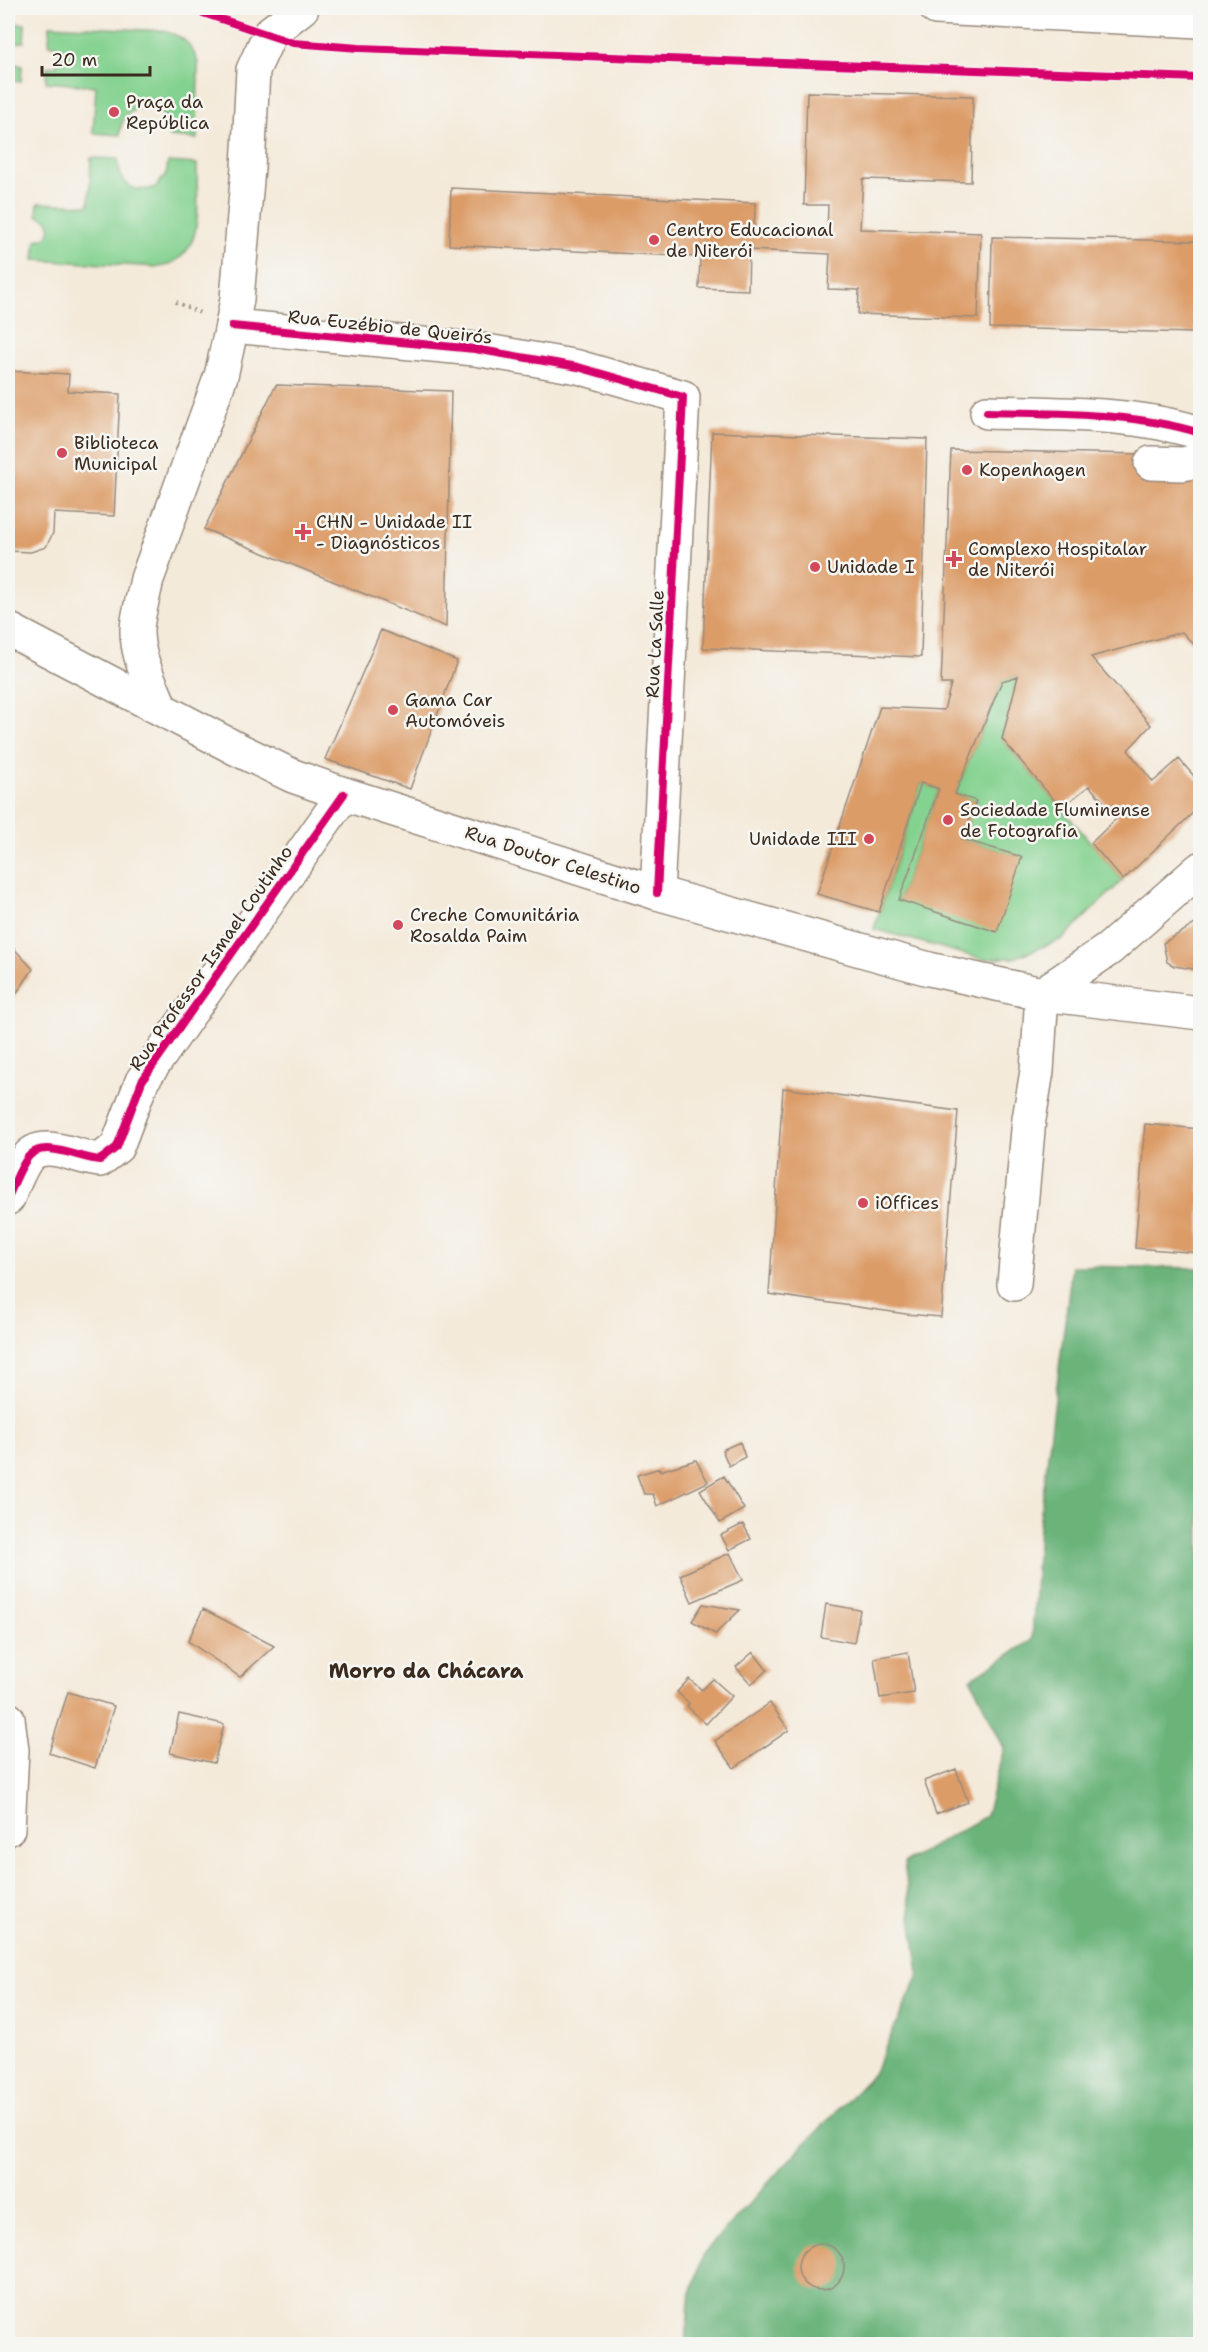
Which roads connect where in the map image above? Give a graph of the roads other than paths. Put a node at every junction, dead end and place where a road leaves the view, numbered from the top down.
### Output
1 (302, 8) edge
2 (936, 8) edge
3 (1200, 21) edge
4 (232, 326) junction
5 (683, 397) joint
6 (987, 412) dead end
7 (1200, 433) edge
8 (1200, 460) edge
9 (1151, 463) dead end
10 (8, 629) edge
11 (161, 709) junction
12 (345, 794) junction
13 (1200, 869) edge
14 (657, 893) junction
15 (1042, 994) junction
16 (1200, 1013) edge
17 (8, 1198) edge
18 (1014, 1284) dead end
19 (8, 1719) edge
20 (8, 1829) edge

1 - 4 main road
2 - 3 main road
4 - 5 main road, Rua Euzébio de Queirós
4 - 11 main road
5 - 14 main road, Rua La Salle
6 - 7 main road
8 - 9 main road
10 - 11 main road, Rua Doutor Celestino
11 - 12 main road, Rua Doutor Celestino
12 - 14 main road, Rua Doutor Celestino
12 - 17 main road, Rua Professor Ismael Coutinho
13 - 15 main road
14 - 15 main road, Rua Doutor Celestino
15 - 16 main road, Rua Doutor Celestino
15 - 18 main road
19 - 20 main road

